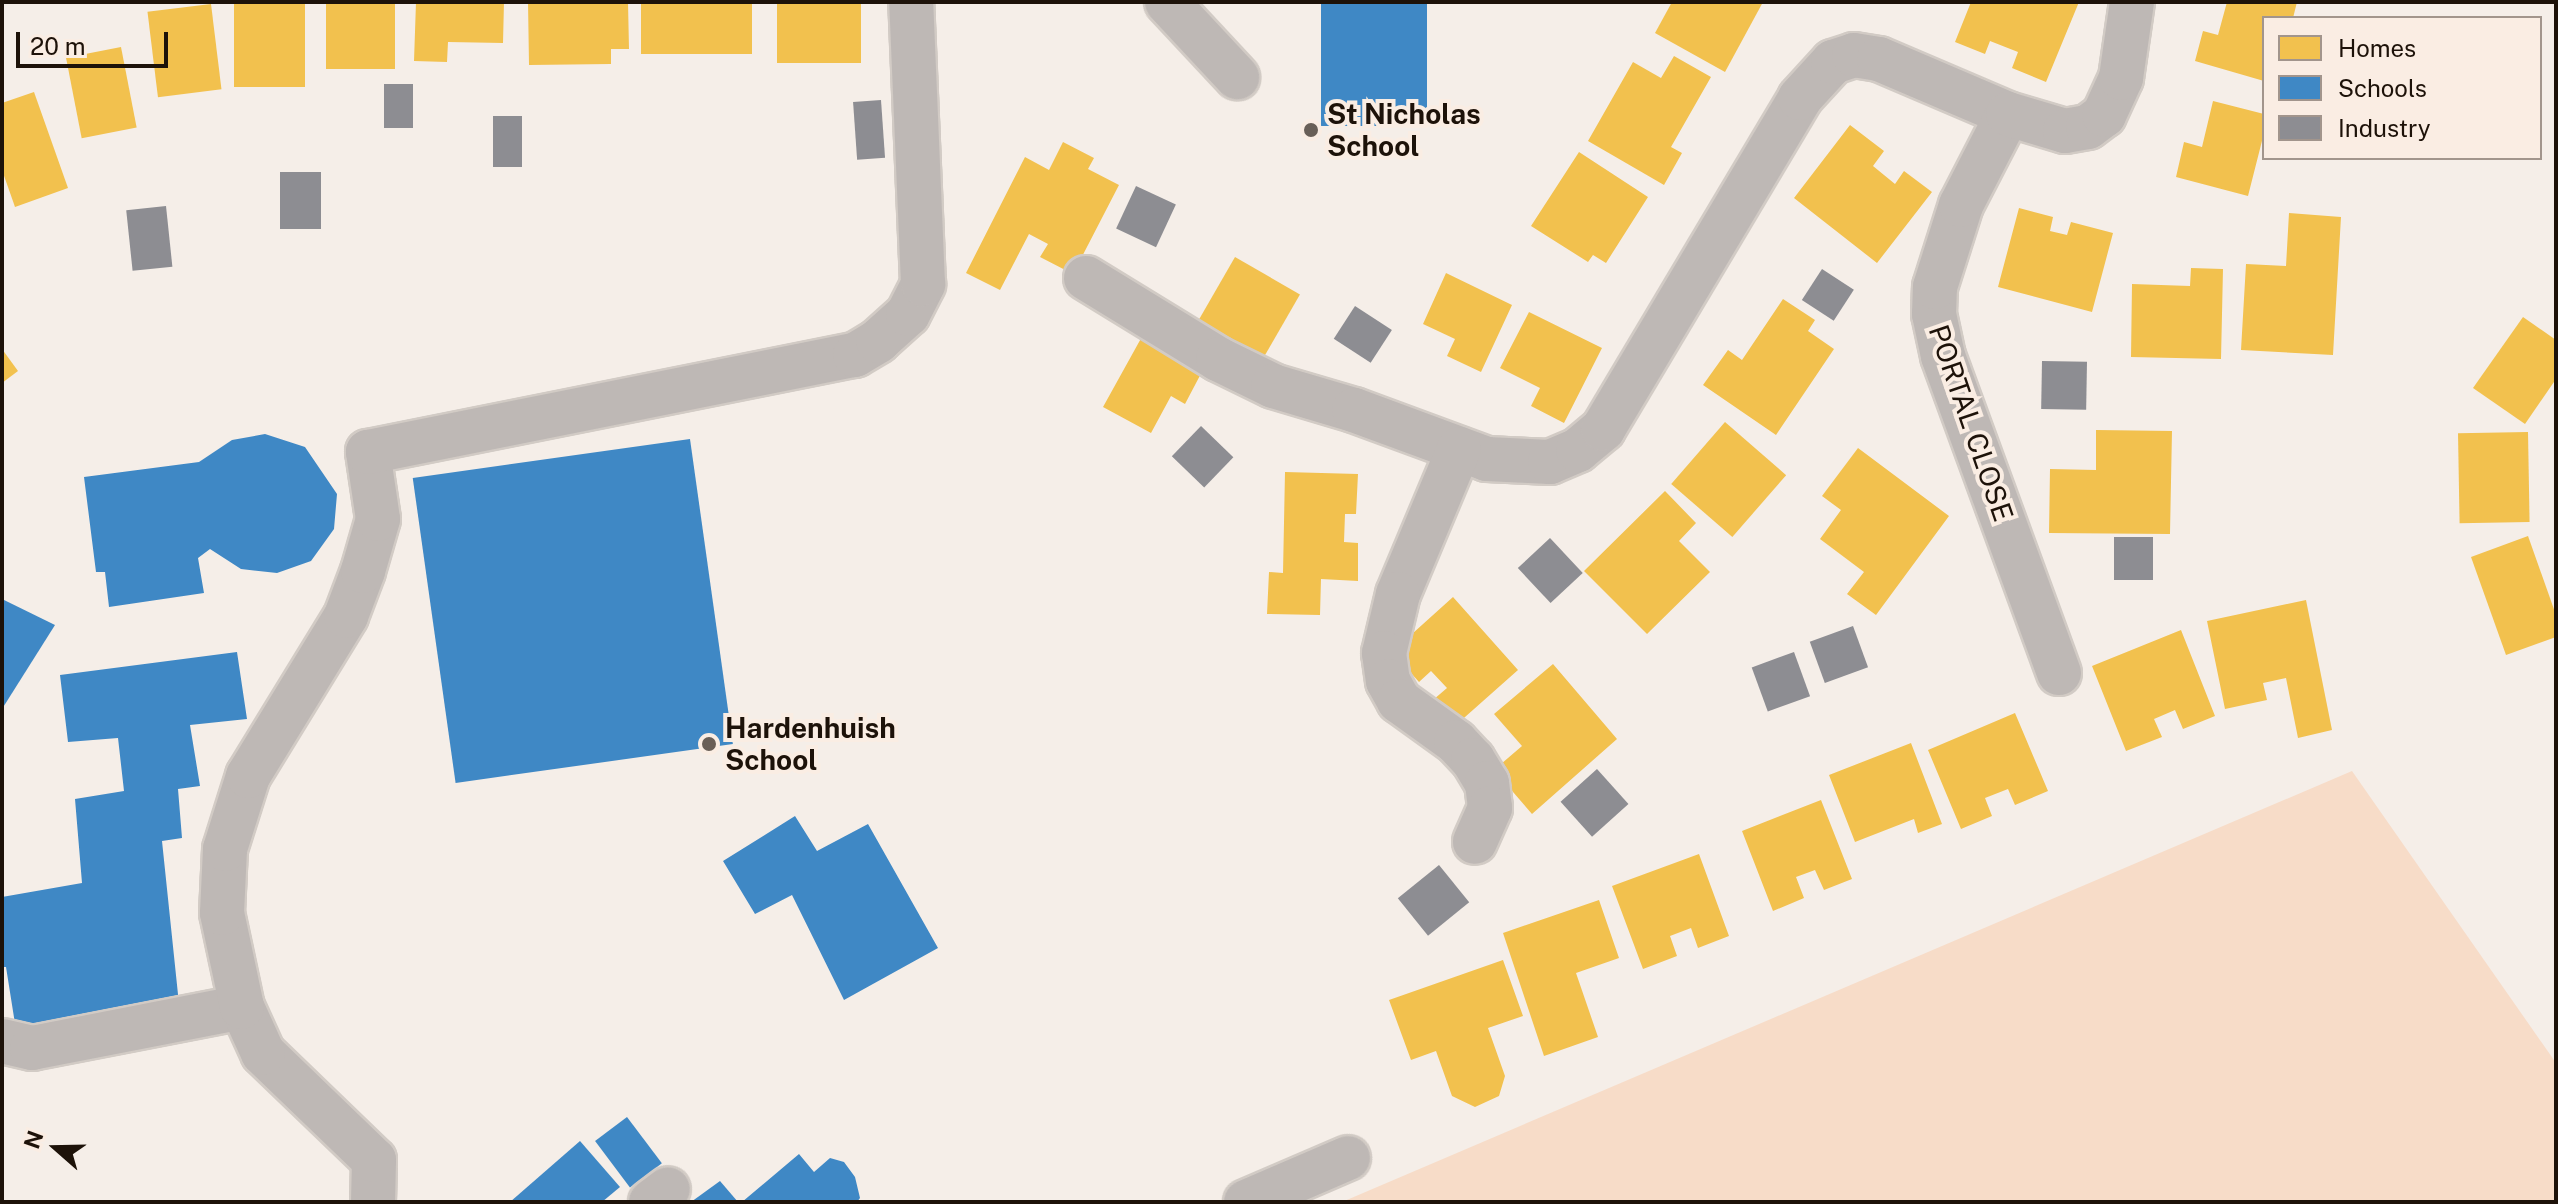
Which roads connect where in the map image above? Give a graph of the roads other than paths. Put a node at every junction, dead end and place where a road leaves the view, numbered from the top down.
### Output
1 (911, 2) edge
2 (1167, 2) edge
3 (2132, 2) edge
4 (1237, 77) dead end
5 (2008, 114) junction
6 (1086, 278) dead end
7 (1459, 449) junction
8 (2059, 673) dead end
9 (1475, 842) dead end
10 (242, 1007) junction
11 (2, 1041) edge
12 (1348, 1158) dead end
13 (373, 1202) edge
14 (1246, 1202) edge

1 - 10 street
2 - 4 street
3 - 5 street
5 - 7 street
5 - 8 street, PORTAL CLOSE
6 - 7 street
7 - 9 street
10 - 11 street
10 - 13 street
12 - 14 street

